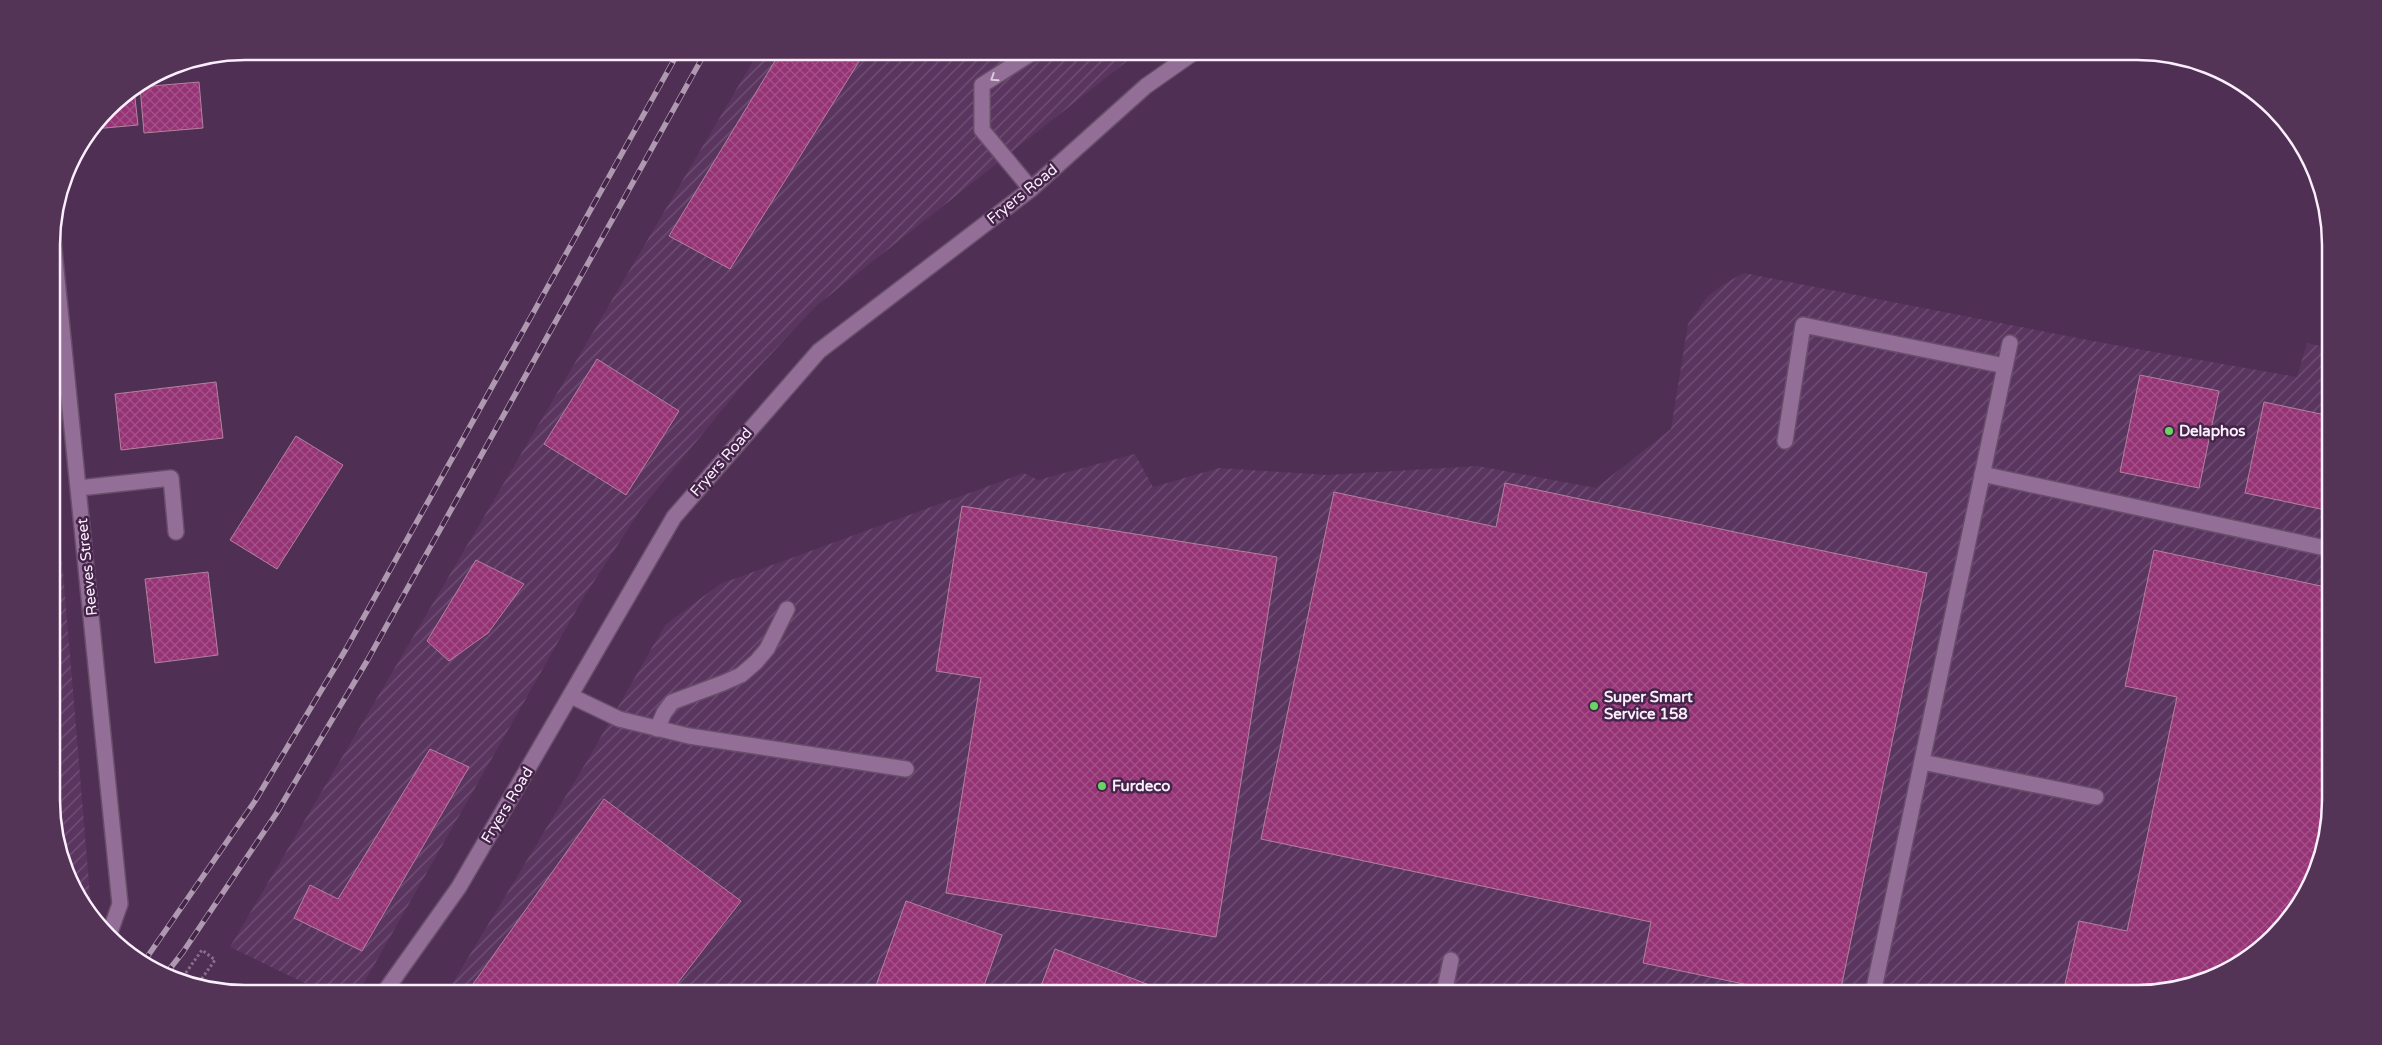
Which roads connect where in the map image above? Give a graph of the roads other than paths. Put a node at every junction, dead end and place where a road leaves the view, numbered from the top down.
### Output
1 (1021, 60) edge
2 (1183, 60) edge
3 (1032, 189) junction
4 (60, 328) edge
5 (2010, 343) dead end
6 (2005, 366) junction
7 (1784, 441) dead end
8 (1982, 474) junction
9 (79, 488) junction
10 (176, 532) dead end
11 (2322, 547) edge
12 (787, 609) dead end
13 (571, 696) junction
14 (657, 729) junction
15 (1922, 762) junction
16 (906, 770) dead end
17 (2096, 797) dead end
18 (111, 928) edge
19 (1451, 960) dead end
20 (389, 985) edge
21 (1446, 985) edge
22 (1876, 985) edge

1 -> 3 street
2 - 3 street, Fryers Road
3 - 13 street, Fryers Road
4 - 9 street, Reeves Street
5 - 6 street
6 - 7 street
6 - 8 street
8 - 11 street
8 - 15 street
9 - 10 street
9 - 18 street, Reeves Street
12 - 14 street
13 - 14 street
13 - 20 street, Fryers Road
14 - 16 street
15 - 17 street
15 - 22 street
19 - 21 street

